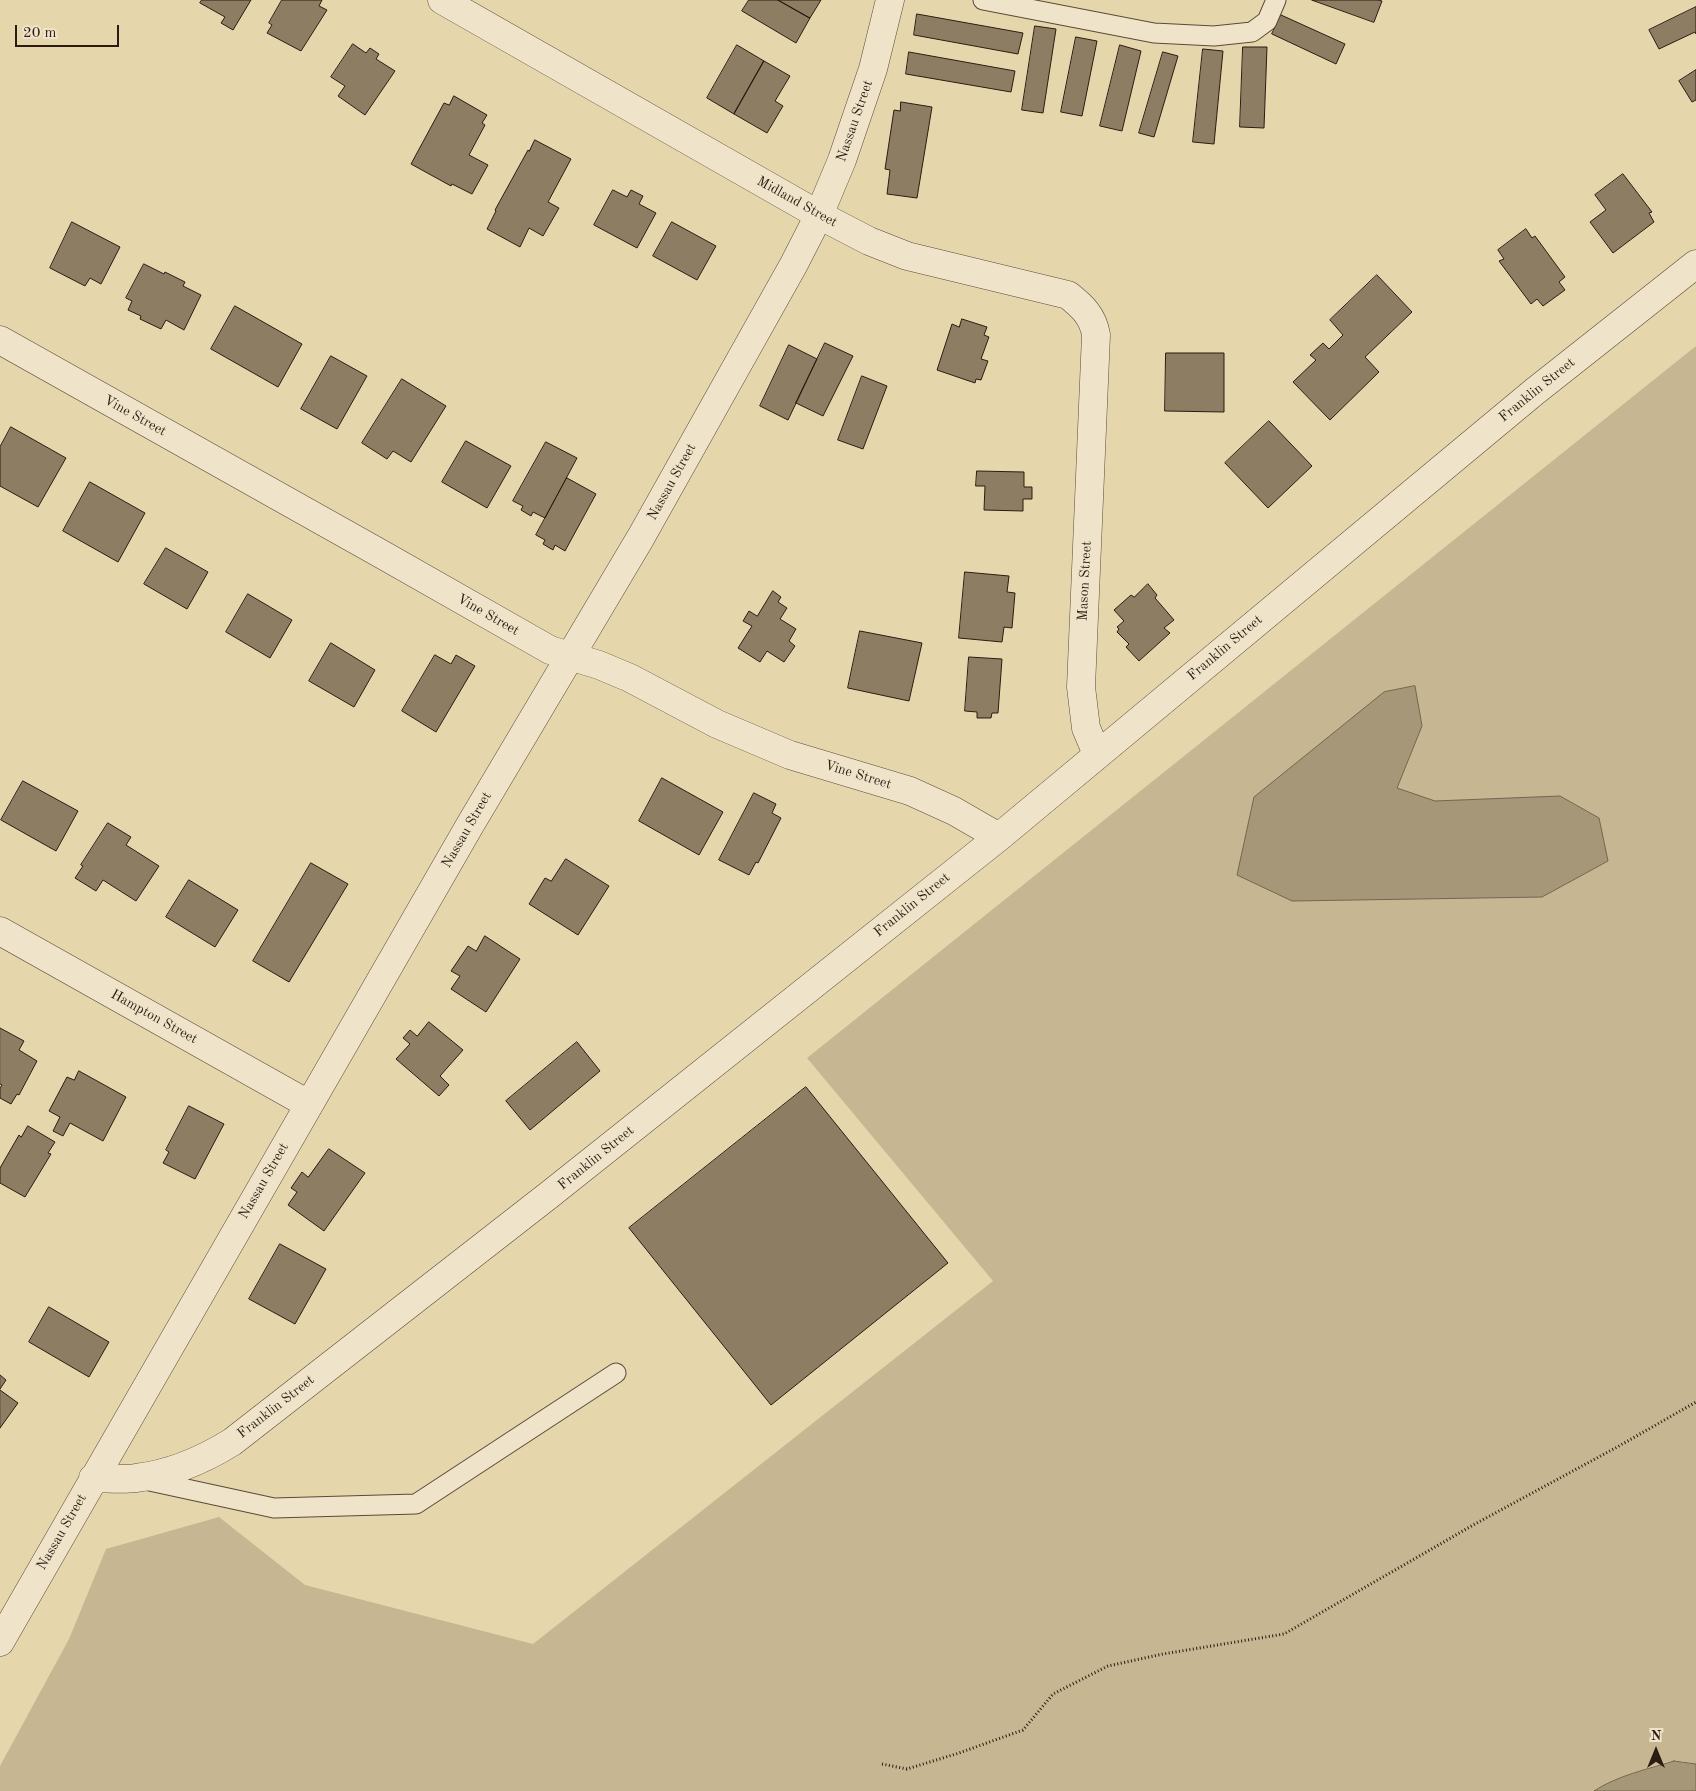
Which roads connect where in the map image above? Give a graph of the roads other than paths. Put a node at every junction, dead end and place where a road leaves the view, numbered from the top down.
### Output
1 (890, 0) edge
2 (983, 0) edge
3 (1276, 0) edge
4 (453, 3) edge
5 (819, 215) junction
6 (1696, 264) edge
7 (0, 340) edge
8 (1093, 405) joint
9 (570, 657) junction
10 (1096, 754) junction
11 (999, 837) junction
12 (0, 931) edge
13 (308, 1104) junction
14 (616, 1373) dead end
15 (93, 1478) junction
16 (136, 1478) junction
17 (0, 1642) edge

1 - 5 street, Nassau Street
2 - 3 lane
4 - 5 street, Midland Street
5 - 8 street, Midland Street
5 - 9 street, Nassau Street
6 - 10 street, Franklin Street
7 - 9 street, Vine Street
8 - 10 street, Mason Street
9 - 11 street, Vine Street
9 - 13 street, Nassau Street
10 - 11 street, Franklin Street
11 - 16 street, Franklin Street
12 - 13 street, Hampton Street
13 - 15 street, Nassau Street
14 - 16 lane
15 - 16 street, Franklin Street
15 - 17 street, Nassau Street

